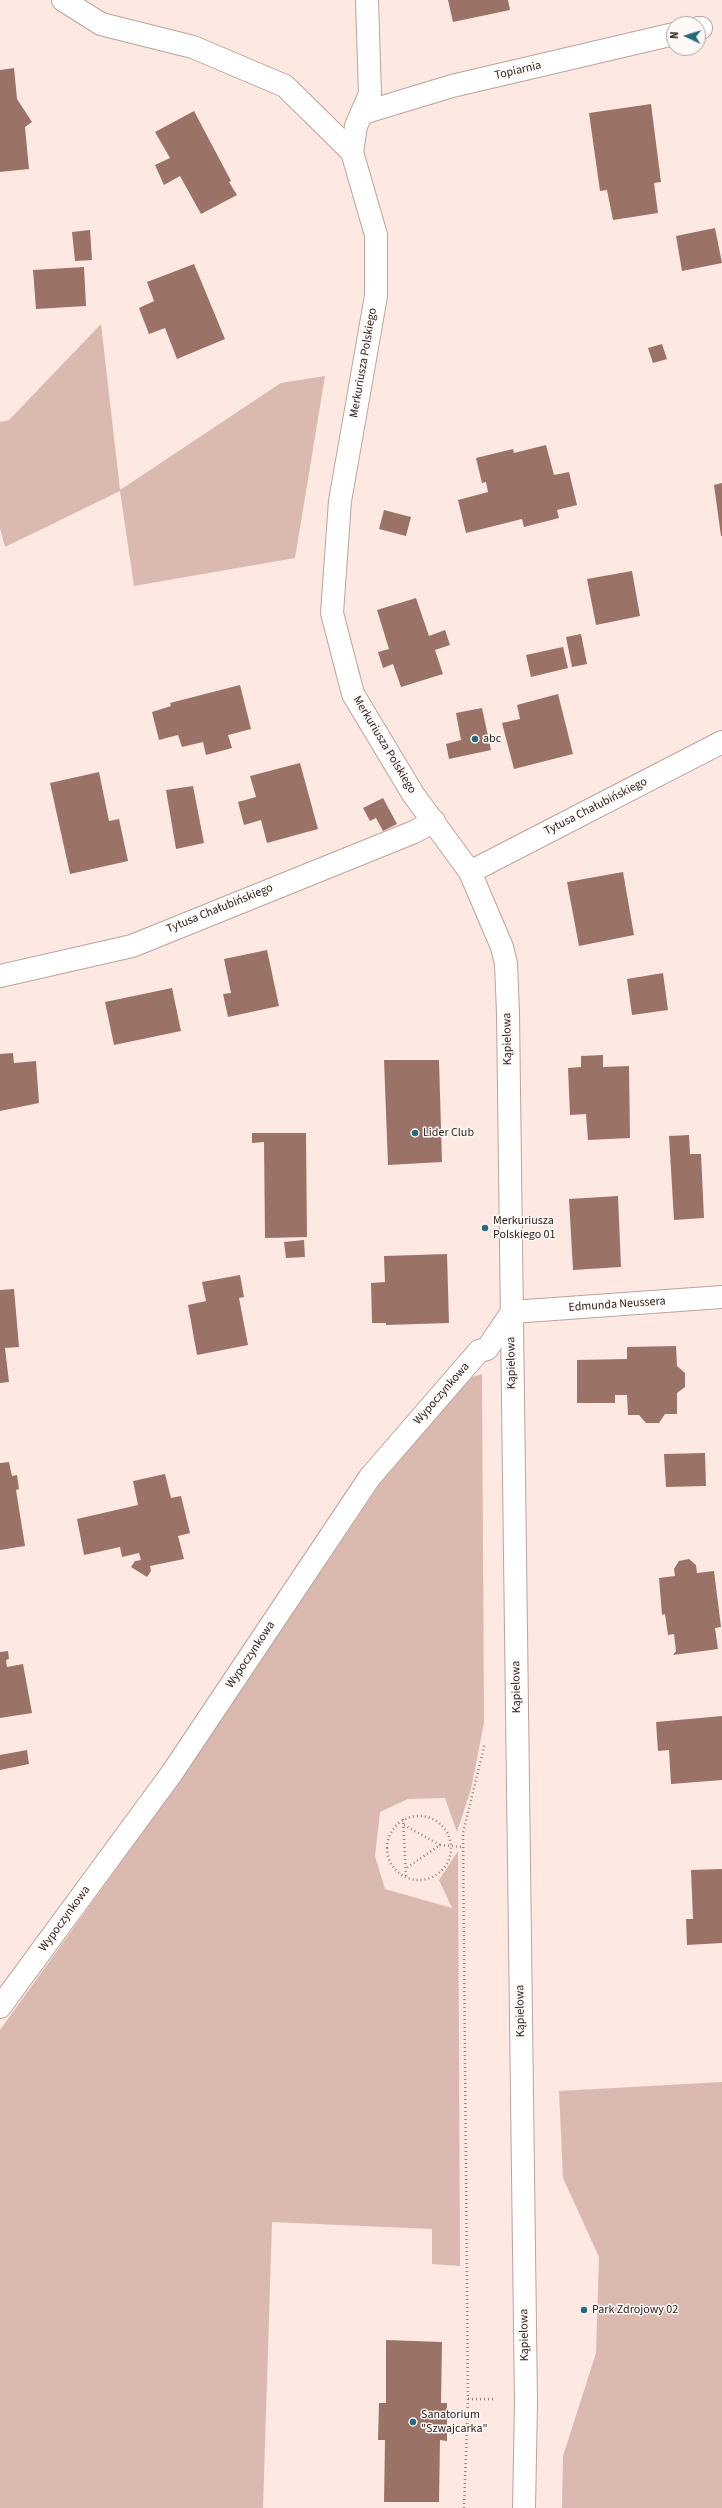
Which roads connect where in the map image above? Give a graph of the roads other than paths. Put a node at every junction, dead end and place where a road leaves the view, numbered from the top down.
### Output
1 (63, 0) edge
2 (367, 0) edge
3 (666, 36) edge
4 (363, 113) junction
5 (352, 152) junction
6 (722, 742) edge
7 (434, 821) junction
8 (470, 872) junction
9 (0, 976) edge
10 (722, 1297) edge
11 (512, 1312) junction
12 (0, 2007) edge
13 (524, 2508) edge

1 - 5 street, Merkuriusza Polskiego
2 - 4 street
3 - 4 street, Topiarnia
4 - 5 street
5 - 7 street, Merkuriusza Polskiego
6 - 8 street, Tytusa Chałubińskiego
7 - 8 street, Merkuriusza Polskiego
7 - 9 street, Tytusa Chałubińskiego
8 - 11 street, Kąpielowa
10 - 11 street, Edmunda Neussera
11 - 12 street, Wypoczynkowa
11 - 13 street, Kąpielowa

